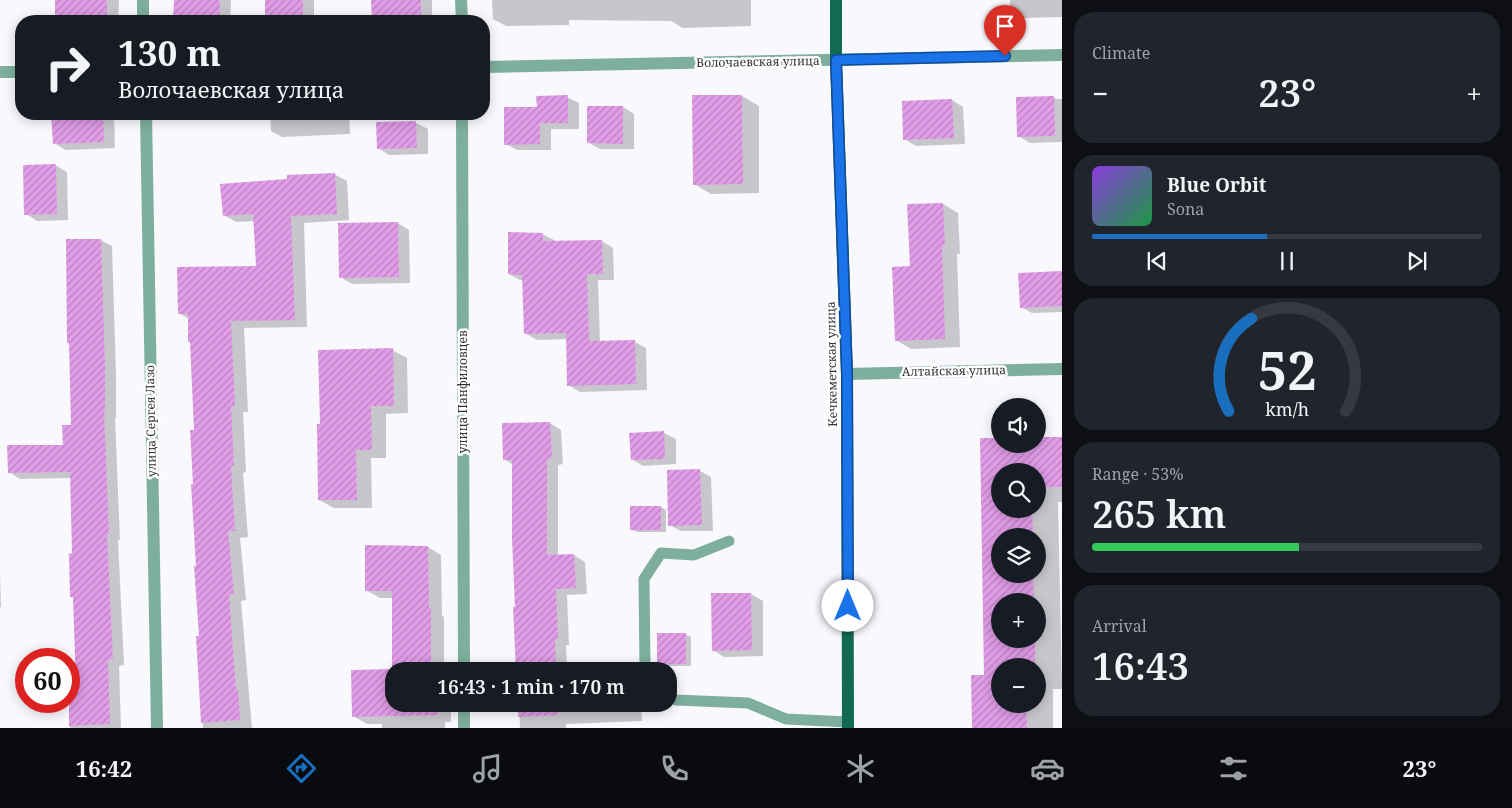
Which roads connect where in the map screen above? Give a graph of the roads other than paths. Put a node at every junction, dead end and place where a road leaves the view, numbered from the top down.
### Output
1 (143, 0) edge
2 (461, 0) edge
3 (836, 0) edge
4 (143, 15) edge
5 (462, 15) edge
6 (1062, 55) edge
7 (836, 60) junction
8 (490, 68) edge
9 (0, 72) edge
10 (15, 72) edge
11 (146, 120) edge
12 (462, 120) edge
13 (1062, 369) edge
14 (847, 374) junction
15 (729, 541) dead end
16 (464, 662) edge
17 (645, 662) edge
18 (677, 700) edge
19 (464, 712) edge
20 (848, 725) edge
21 (157, 728) edge
22 (464, 728) edge

1 - 4 street
2 - 5 street
3 - 7 main road, Кечкеметская улица
6 - 7 street, Волочаевская улица
7 - 8 street, Волочаевская улица
7 - 14 main road, Кечкеметская улица
9 - 10 street
11 - 21 street, улица Сергея Лазо
12 - 16 street, улица Панфиловцев
13 - 14 street, Алтайская улица
14 - 20 main road, Кечкеметская улица
15 - 17 lane
18 - 20 lane
19 - 22 street

